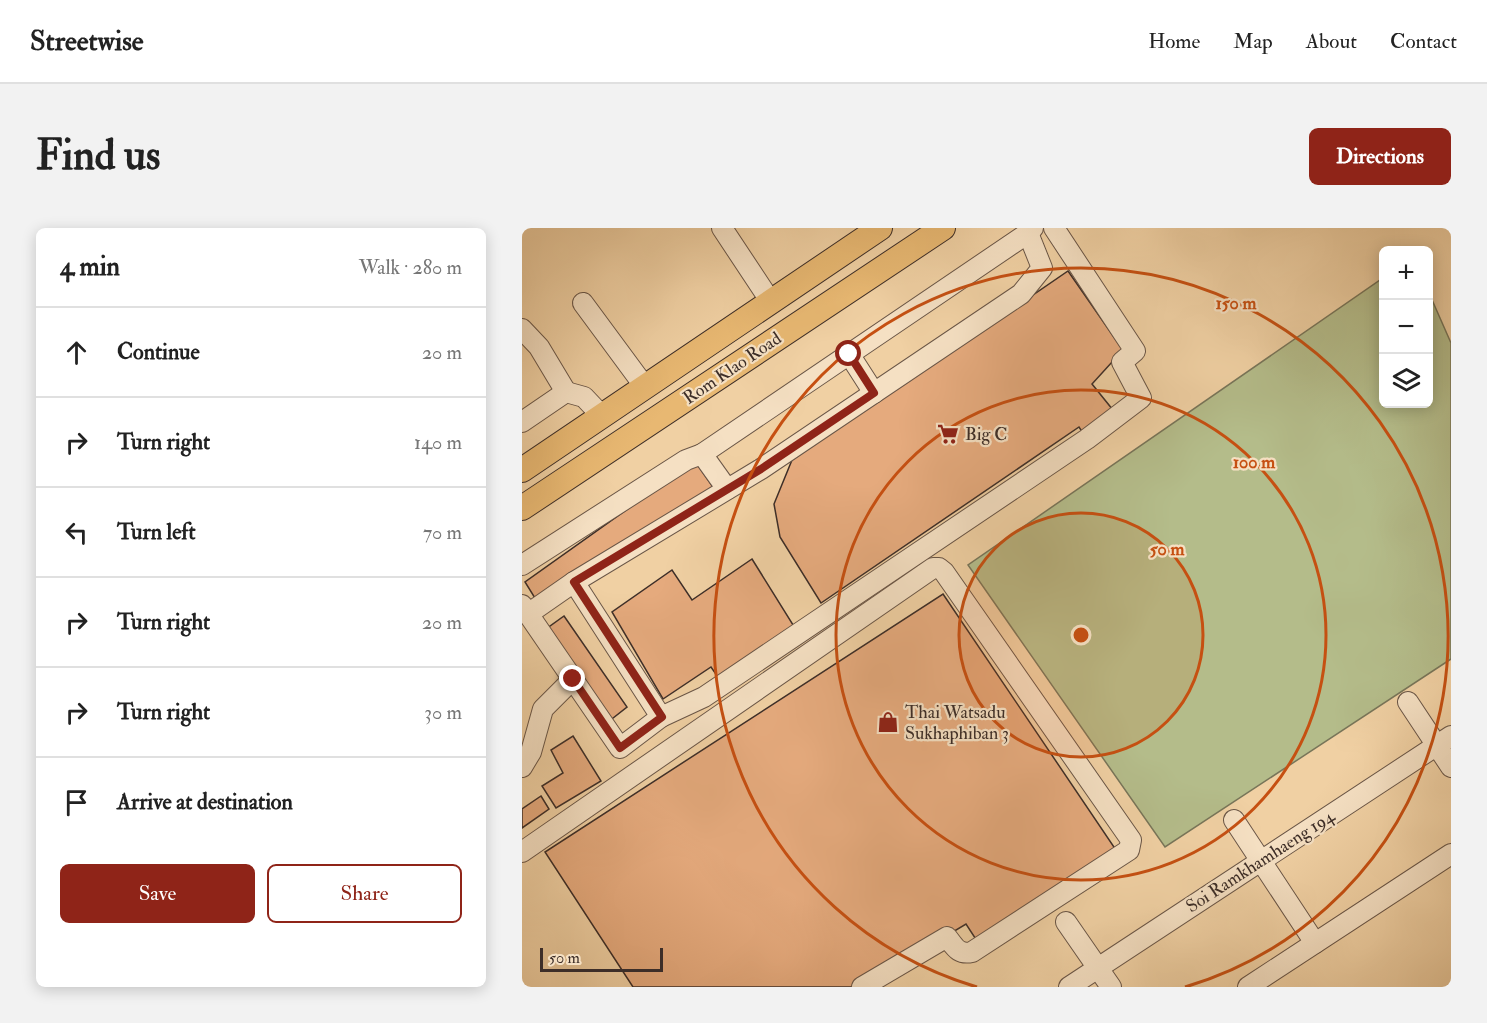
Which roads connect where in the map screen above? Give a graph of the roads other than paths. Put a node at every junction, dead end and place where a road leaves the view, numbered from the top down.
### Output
1 (722, 228) edge
2 (880, 228) edge
3 (943, 228) edge
4 (1054, 228) edge
5 (1030, 231) edge
6 (855, 235) edge
7 (1068, 250) junction
8 (1042, 267) junction
9 (771, 302) junction
10 (583, 303) dead end
11 (522, 328) edge
12 (849, 354) junction
13 (645, 387) junction
14 (566, 392) junction
15 (874, 393) junction
16 (602, 416) junction
17 (522, 422) edge
18 (702, 454) junction
19 (522, 470) edge
20 (727, 489) junction
21 (522, 508) edge
22 (522, 565) edge
23 (574, 582) junction
24 (525, 610) edge
25 (573, 679) junction
26 (1408, 702) dead end
27 (662, 717) junction
28 (1444, 740) edge
29 (1451, 767) edge
30 (522, 768) edge
31 (1234, 820) dead end
32 (522, 852) edge
33 (1451, 854) edge
34 (1261, 860) junction
35 (1066, 922) dead end
36 (1315, 943) junction
37 (1098, 968) junction
38 (862, 987) edge
39 (1069, 987) edge
40 (1111, 987) edge
41 (1248, 987) edge

1 - 9 street
2 - 6 main road, Rom Klao Road
3 - 21 main road, Rom Klao Road
4 - 7 street
5 - 8 street
5 - 12 street
6 - 9 main road, Rom Klao Road
7 - 8 street
7 - 27 street
8 - 15 street
9 - 13 main road, Rom Klao Road
10 - 13 street
11 - 14 street
12 - 15 street
12 - 18 street
13 - 16 main road, Rom Klao Road
14 - 16 street
14 - 17 street
15 - 20 street
16 - 19 main road, Rom Klao Road
18 - 20 street
18 - 22 street
20 - 23 street
23 - 24 street
23 - 27 street
24 - 25 street
25 - 27 street
25 - 30 street
26 - 28 street
28 - 29 street
28 - 34 street, Soi Ramkhamhaeng 194
31 - 34 street
32 - 38 street
33 - 36 street
34 - 36 street
34 - 37 street, Soi Ramkhamhaeng 194
35 - 37 street
36 - 41 street
37 - 39 street, Soi Ramkhamhaeng 194
37 - 40 street

